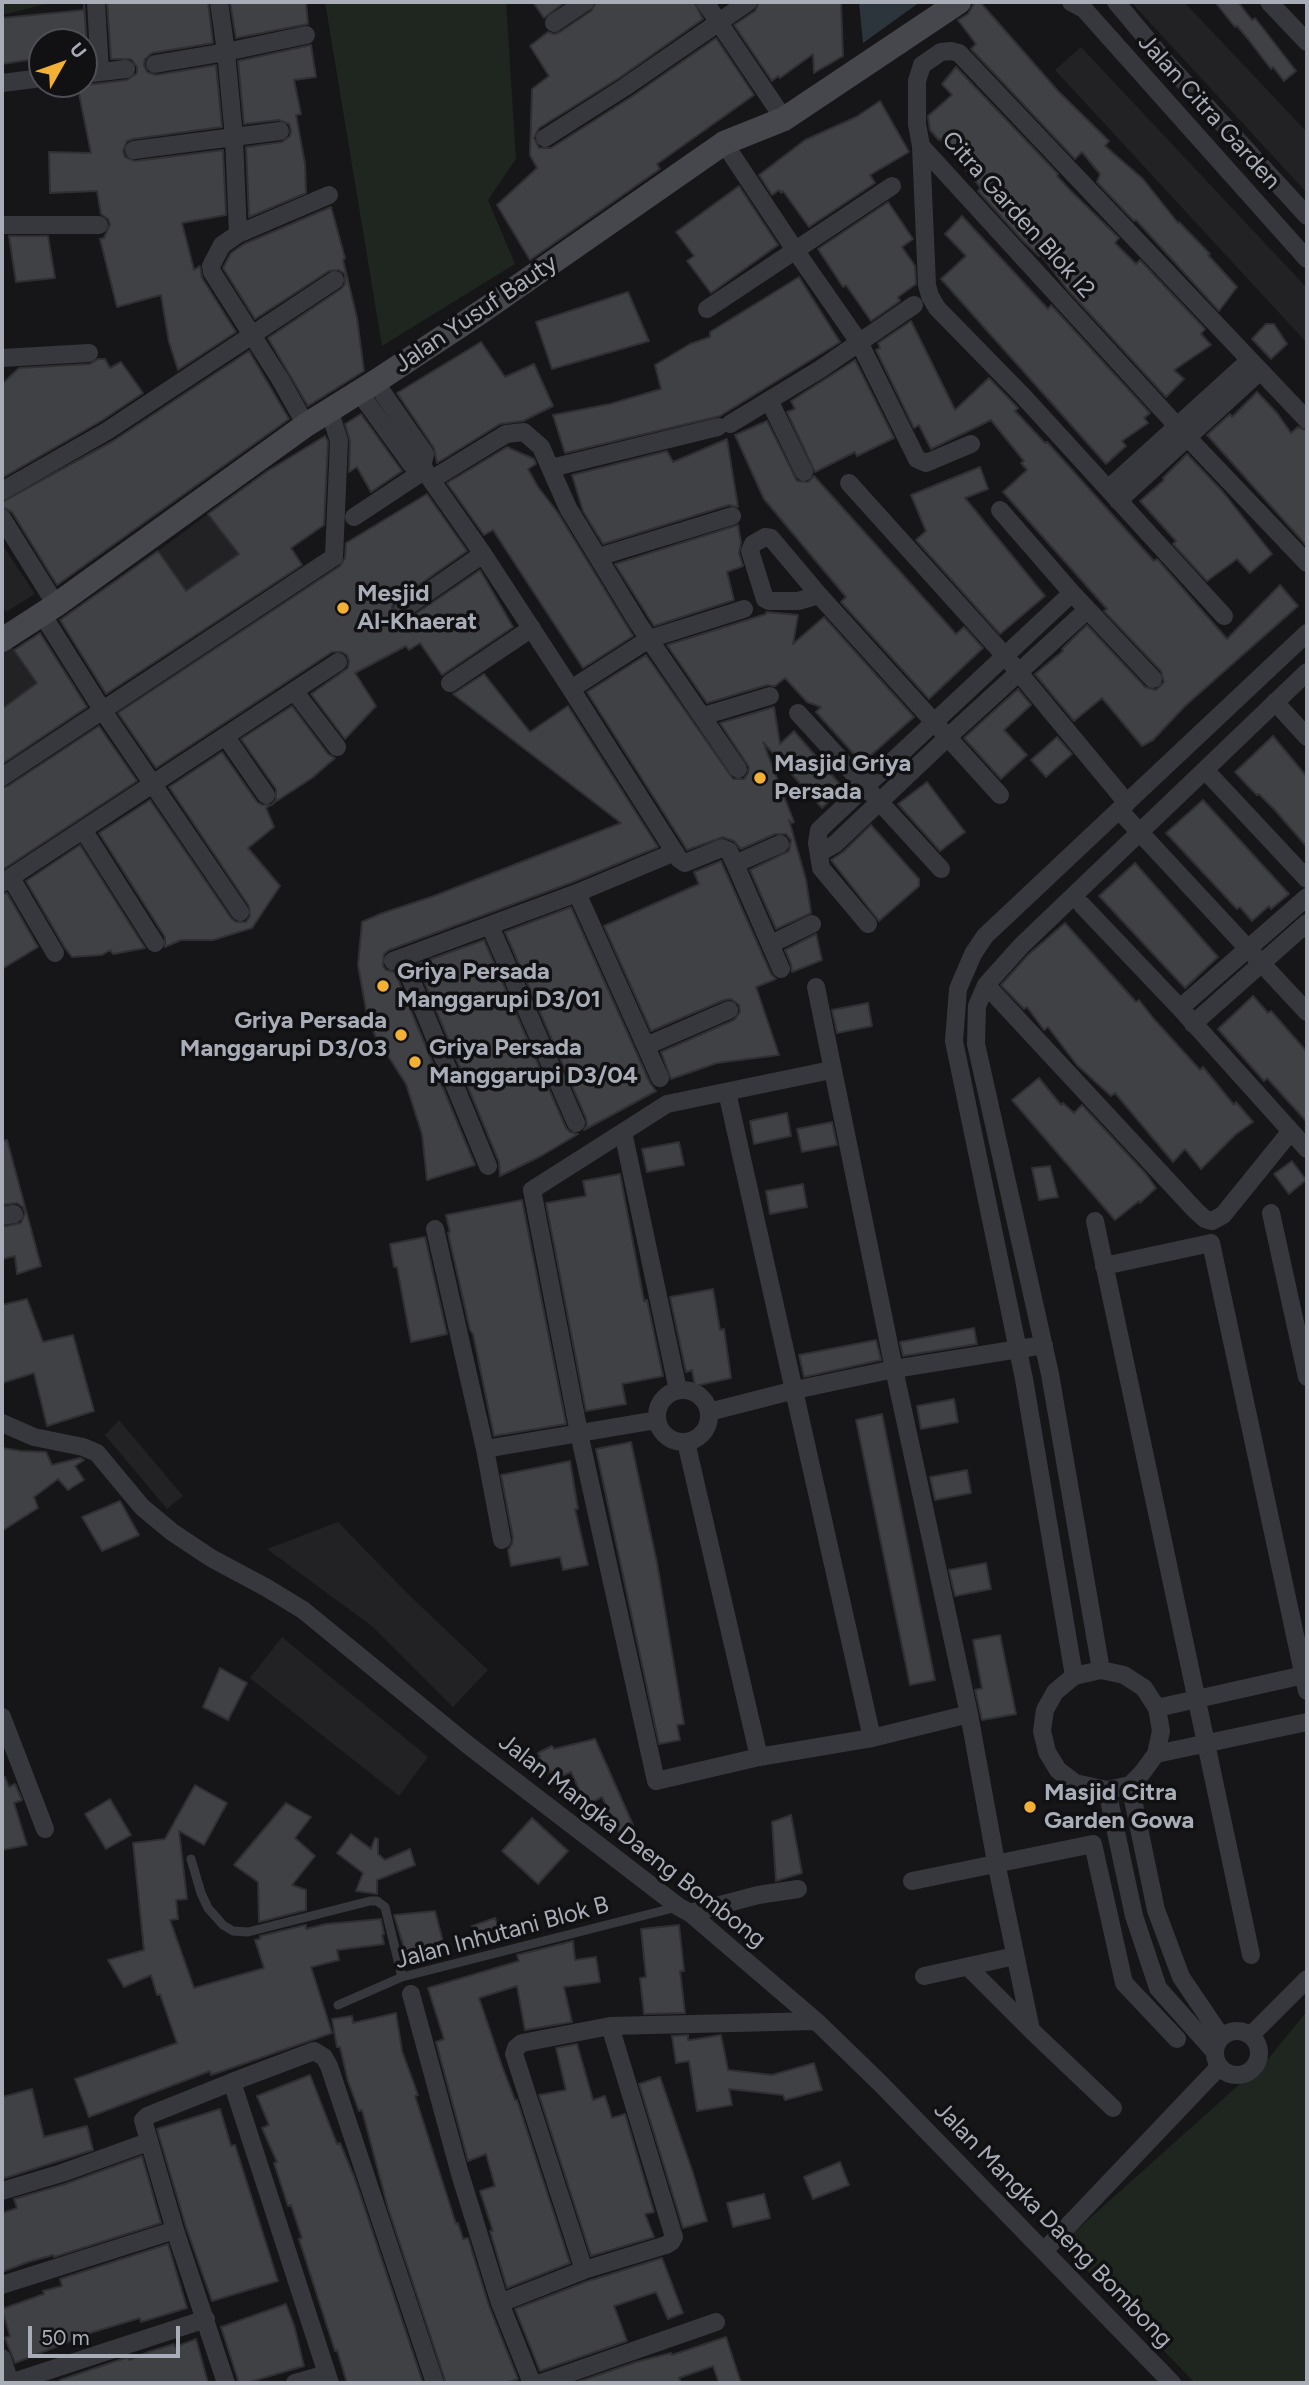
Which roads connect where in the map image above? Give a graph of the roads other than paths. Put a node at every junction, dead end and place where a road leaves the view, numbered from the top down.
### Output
1 (96, 2) edge
2 (219, 2) edge
3 (585, 2) edge
4 (705, 2) edge
5 (748, 2) edge
6 (959, 2) edge
7 (1116, 2) edge
8 (1269, 2) edge
9 (1082, 4) edge
10 (719, 22) junction
11 (554, 23) dead end
12 (95, 28) edge
13 (306, 35) dead end
14 (1307, 42) edge
15 (226, 52) junction
16 (155, 64) dead end
17 (126, 69) dead end
18 (98, 72) edge
19 (28, 80) edge
20 (2, 83) edge
21 (784, 119) junction
22 (280, 131) dead end
23 (234, 137) junction
24 (545, 138) dead end
25 (724, 143) junction
26 (921, 146) junction
27 (134, 150) dead end
28 (892, 186) dead end
29 (329, 195) dead end
30 (1307, 216) edge
31 (2, 225) edge
32 (99, 225) dead end
33 (238, 234) junction
34 (794, 250) junction
35 (1307, 259) edge
36 (335, 280) dead end
37 (914, 306) dead end
38 (707, 309) dead end
39 (252, 335) junction
40 (859, 342) junction
41 (89, 353) dead end
42 (2, 358) edge
43 (1255, 365) junction
44 (367, 387) junction
45 (769, 400) junction
46 (329, 409) junction
47 (1307, 420) edge
48 (306, 425) junction
49 (1183, 432) junction
50 (971, 444) dead end
51 (551, 468) junction
52 (426, 472) junction
53 (804, 472) dead end
54 (849, 483) dead end
55 (2, 491) edge
56 (1113, 495) junction
57 (1000, 510) dead end
58 (732, 516) dead end
59 (354, 517) dead end
60 (2, 518) edge
61 (483, 554) junction
62 (598, 557) junction
63 (1307, 563) edge
64 (1072, 593) junction
65 (819, 595) dead end
66 (744, 609) dead end
67 (49, 610) junction
68 (402, 610) dead end
69 (1087, 610) junction
70 (1224, 616) dead end
71 (532, 628) junction
72 (1307, 633) edge
73 (649, 639) junction
74 (2, 640) edge
75 (1006, 657) junction
76 (338, 662) dead end
77 (1307, 672) edge
78 (1019, 673) junction
79 (1153, 679) dead end
80 (450, 682) dead end
81 (571, 689) junction
82 (295, 692) junction
83 (770, 696) dead end
84 (1275, 702) junction
85 (103, 711) junction
86 (798, 713) dead end
87 (703, 716) junction
88 (935, 722) junction
89 (226, 737) junction
90 (948, 737) junction
91 (1307, 737) edge
92 (337, 747) dead end
93 (738, 769) dead end
94 (1205, 770) junction
95 (2, 777) edge
96 (154, 783) junction
97 (866, 785) junction
98 (266, 795) dead end
99 (1000, 795) dead end
100 (880, 800) junction
101 (1123, 806) junction
102 (84, 831) junction
103 (1140, 834) junction
104 (780, 844) dead end
105 (827, 849) junction
106 (674, 852) junction
107 (735, 864) junction
108 (941, 869) dead end
109 (1307, 879) edge
110 (6, 881) edge
111 (577, 893) junction
112 (1307, 897) edge
113 (1082, 905) dead end
114 (240, 912) dead end
115 (1307, 923) edge
116 (812, 924) dead end
117 (868, 924) dead end
118 (490, 926) junction
119 (155, 943) dead end
120 (771, 944) junction
121 (1248, 949) junction
122 (55, 953) dead end
123 (1261, 962) junction
124 (781, 969) dead end
125 (986, 985) junction
126 (816, 987) dead end
127 (1180, 1008) junction
128 (729, 1010) dead end
129 (1307, 1012) edge
130 (1193, 1024) junction
131 (954, 1041) junction
132 (976, 1044) junction
133 (646, 1046) junction
134 (831, 1070) junction
135 (660, 1078) dead end
136 (727, 1092) junction
137 (576, 1123) dead end
138 (1291, 1131) junction
139 (623, 1132) junction
140 (1307, 1149) edge
141 (488, 1167) dead end
142 (1271, 1213) dead end
143 (1095, 1222) dead end
144 (435, 1229) dead end
145 (1104, 1266) junction
146 (1044, 1345) junction
147 (1017, 1350) junction
148 (894, 1369) junction
149 (1050, 1374) junction
150 (1307, 1377) edge
151 (1024, 1379) junction
152 (678, 1390) junction
153 (795, 1390) junction
154 (709, 1412) junction
155 (657, 1420) junction
156 (2, 1423) edge
157 (579, 1433) junction
158 (686, 1443) junction
159 (485, 1449) junction
160 (502, 1540) dead end
161 (1101, 1670) junction
162 (1074, 1676) junction
163 (1306, 1683) edge
164 (1198, 1699) junction
165 (1157, 1708) junction
166 (969, 1714) junction
167 (2, 1717) edge
168 (1307, 1721) edge
169 (872, 1738) junction
170 (1207, 1743) junction
171 (1156, 1754) junction
172 (759, 1757) junction
173 (1130, 1785) junction
174 (1107, 1790) junction
175 (45, 1829) dead end
176 (191, 1859) dead end
177 (996, 1862) junction
178 (912, 1881) dead end
179 (798, 1889) dead end
180 (685, 1910) junction
181 (1156, 1910) junction
182 (1134, 1916) junction
183 (1251, 1955) dead end
184 (1015, 1956) junction
185 (968, 1967) junction
186 (924, 1976) dead end
187 (402, 1977) junction
188 (1307, 1979) edge
189 (411, 1994) dead end
190 (338, 2005) dead end
191 (816, 2021) junction
192 (610, 2025) junction
193 (1031, 2030) junction
194 (1251, 2035) junction
195 (1177, 2039) dead end
196 (1218, 2051) junction
197 (233, 2082) junction
198 (1113, 2108) dead end
199 (148, 2142) junction
200 (2, 2191) edge
201 (175, 2230) junction
202 (1044, 2252) junction
203 (584, 2270) junction
204 (2, 2285) edge
205 (500, 2303) junction
206 (206, 2319) junction
207 (716, 2322) dead end
208 (2, 2358) edge
209 (328, 2379) edge
210 (10, 2383) edge
211 (226, 2383) edge
212 (295, 2383) edge
213 (435, 2383) edge
214 (531, 2383) edge
215 (541, 2383) edge
216 (1172, 2383) edge

1 - 12 street
2 - 15 street
3 - 11 street
4 - 10 street
5 - 10 street
6 - 21 street, Jalan Yusuf Bauty
7 - 30 street, Jalan Citra Garden
8 - 14 street
9 - 35 street, Jalan Citra Garden
10 - 21 street
10 - 24 street
13 - 15 street
15 - 16 street
15 - 23 street
17 - 18 street
19 - 20 street
21 - 25 street, Jalan Yusuf Bauty
22 - 23 street
23 - 27 street
23 - 33 street
25 - 34 street
25 - 44 street, Jalan Yusuf Bauty
26 - 43 street, Citra Garden Blok I2
26 - 49 street, Citra Garden Blok I2
26 - 56 street
28 - 34 street
29 - 33 street
31 - 32 street
33 - 39 street
34 - 38 street
34 - 40 street
36 - 39 street
37 - 40 street
39 - 48 street
39 - 55 street
40 - 45 street
40 - 50 street
41 - 42 street
43 - 47 street, Citra Garden Blok I2
43 - 49 street
44 - 46 street, Jalan Yusuf Bauty
44 - 52 street
45 - 51 street
45 - 53 street
46 - 48 street, Jalan Yusuf Bauty
46 - 85 street
48 - 67 street, Jalan Yusuf Bauty
49 - 56 street
49 - 63 street, Citra Garden Blok I2
51 - 52 street
51 - 62 street
52 - 59 street
52 - 61 street
54 - 75 street
56 - 70 street
57 - 64 street
58 - 62 street
60 - 67 street
61 - 68 street
61 - 71 street
62 - 73 street
64 - 69 street
64 - 75 street
65 - 88 street
66 - 73 street
67 - 74 street, Jalan Yusuf Bauty
67 - 85 street
69 - 78 street
69 - 79 street
71 - 80 street
71 - 81 street
72 - 101 street
73 - 81 street
73 - 87 street
75 - 78 street
75 - 88 street
76 - 82 street
77 - 84 street
78 - 90 street
78 - 101 street
81 - 106 street
82 - 89 street
82 - 92 street
83 - 87 street
84 - 91 street
84 - 94 street
85 - 95 street
85 - 96 street
86 - 97 street
87 - 93 street
88 - 90 street
88 - 97 street
89 - 96 street
89 - 98 street
90 - 99 street
90 - 100 street
94 - 103 street
94 - 109 street
96 - 102 street
96 - 114 street
97 - 100 street
97 - 105 street
100 - 105 street
100 - 108 street
101 - 103 street
101 - 131 street
102 - 110 street
102 - 119 street
103 - 121 street
103 - 125 street
104 - 107 street
105 - 117 street
106 - 107 street
106 - 111 street
107 - 120 street
110 - 122 street
111 - 118 street
111 - 133 street
112 - 121 street
113 - 127 street
115 - 123 street
116 - 120 street
118 - 137 street
118 - 141 street
120 - 124 street
121 - 123 street
121 - 127 street
123 - 129 street
123 - 130 street
125 - 132 street
125 - 138 street
126 - 134 street
127 - 130 street
128 - 133 street
130 - 138 street
131 - 132 street
131 - 147 street
132 - 146 street
133 - 135 street
134 - 136 street
134 - 148 street
136 - 139 street
136 - 153 street
138 - 140 street
139 - 152 street
139 - 157 street
142 - 150 street
143 - 145 street
144 - 159 street
145 - 163 street
145 - 164 street
146 - 147 street
146 - 149 street
147 - 148 street
147 - 151 street
148 - 153 street
148 - 166 street
149 - 151 street
149 - 161 street
151 - 162 street
152 - 154 street
152 - 155 street
153 - 154 street
153 - 169 street
154 - 158 street
155 - 157 street
155 - 158 street
156 - 180 street, Jalan Mangka Daeng Bombong
157 - 159 street
157 - 172 street
158 - 172 street
159 - 160 street
161 - 162 street
161 - 165 street
162 - 174 street
163 - 164 street
164 - 165 street
164 - 170 street
165 - 171 street
166 - 169 street
166 - 177 street
167 - 175 street
168 - 170 street
169 - 172 street
170 - 171 street
170 - 183 street
171 - 173 street
173 - 174 street
173 - 181 street
174 - 182 street
176 - 187 lane
177 - 178 street
177 - 184 street
177 - 195 street
179 - 180 street
180 - 187 lane, Jalan Inhutani Blok B
180 - 191 street, Jalan Mangka Daeng Bombong
181 - 182 street
181 - 196 street
182 - 196 street
184 - 185 street
184 - 193 street
185 - 186 street
185 - 193 street
187 - 190 lane, Jalan Inhutani Blok B
188 - 194 street
189 - 205 street
191 - 192 street
191 - 202 street, Jalan Mangka Daeng Bombong
192 - 203 street
192 - 203 street
193 - 198 street
194 - 196 street
194 - 196 street
196 - 202 street
197 - 199 street
197 - 209 street
197 - 213 street
199 - 200 street
199 - 201 street
201 - 204 street
201 - 206 street
202 - 216 street, Jalan Mangka Daeng Bombong
203 - 205 street
205 - 214 street
206 - 210 street
206 - 211 street
207 - 215 street
208 - 210 street
209 - 212 street

